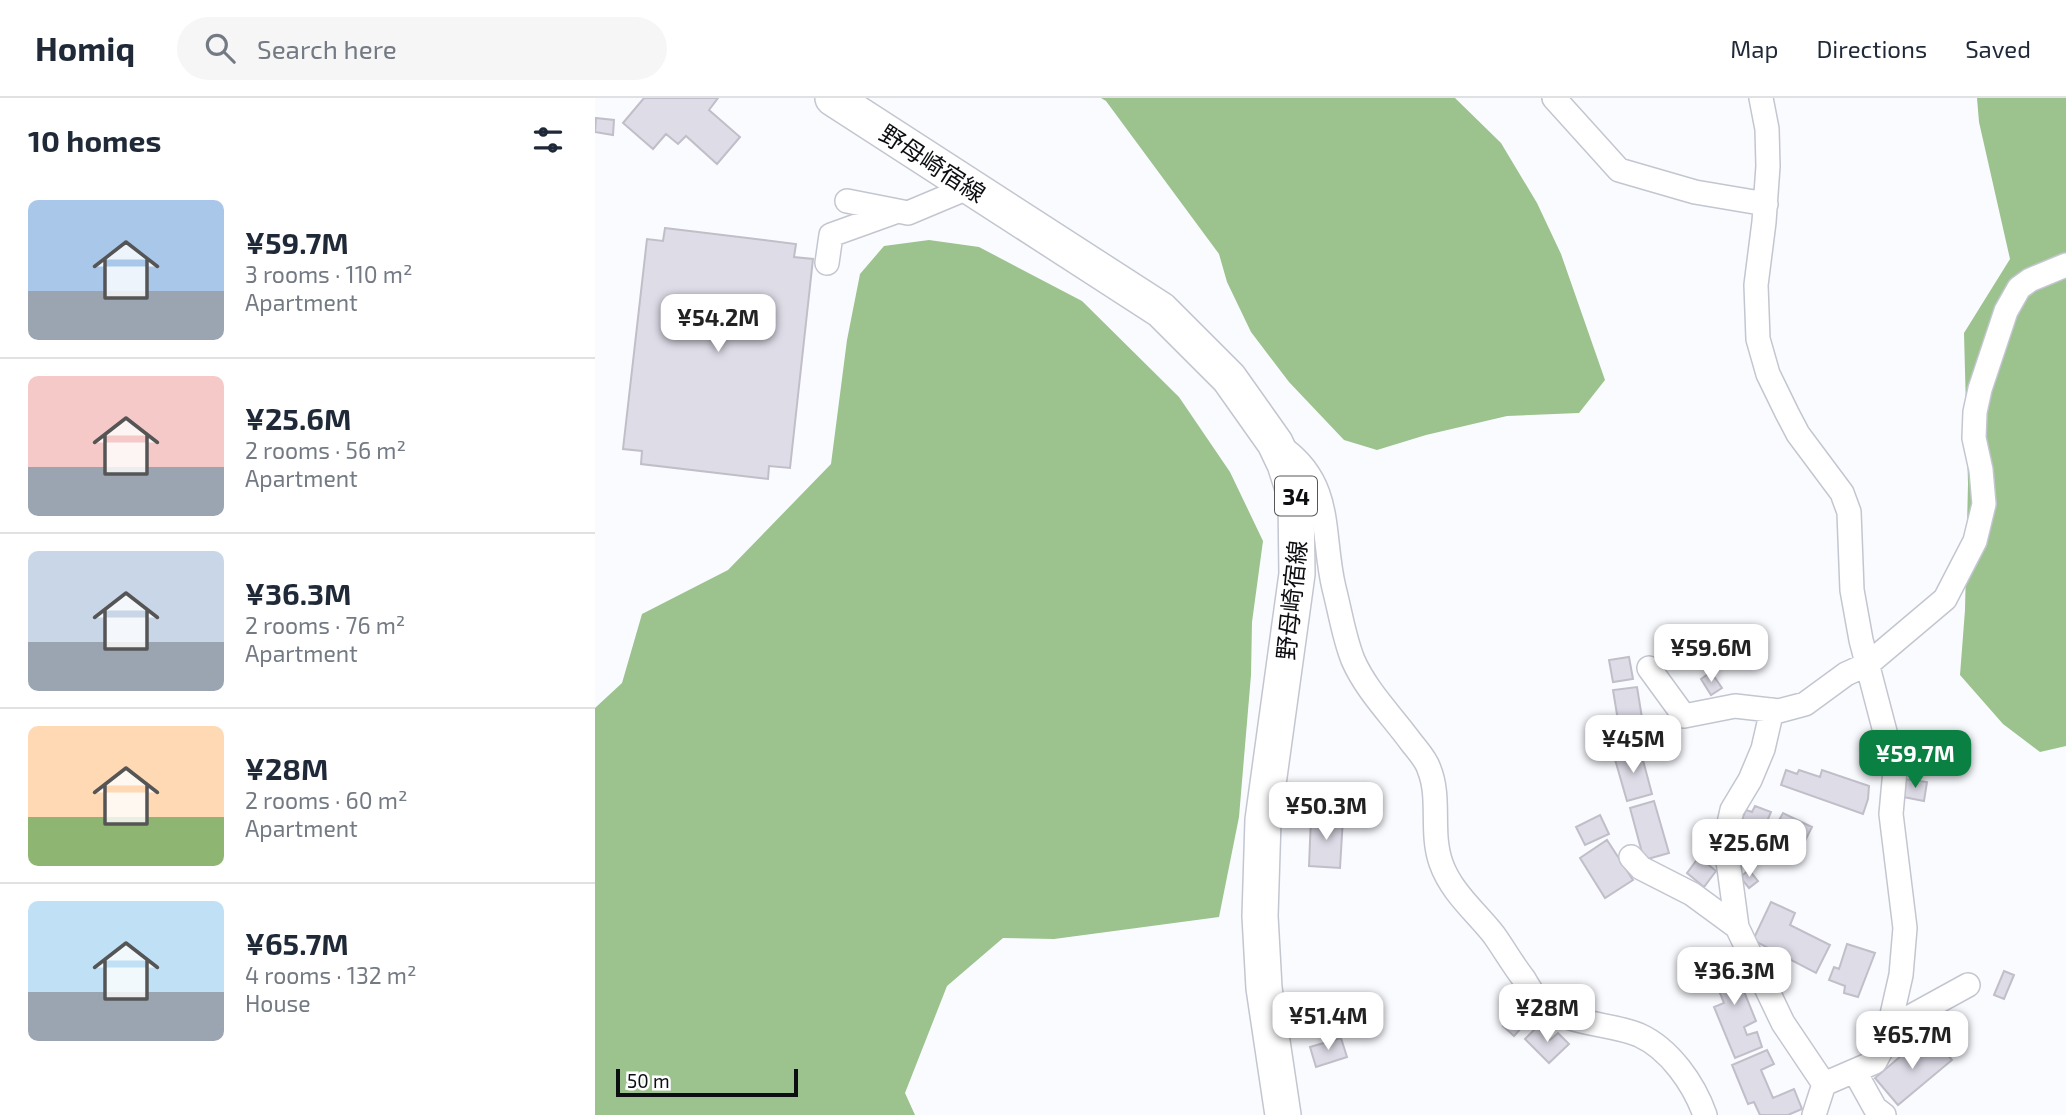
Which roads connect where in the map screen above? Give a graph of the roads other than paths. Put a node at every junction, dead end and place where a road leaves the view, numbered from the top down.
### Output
1 (833, 98) edge
2 (1554, 98) edge
3 (1761, 98) edge
4 (970, 187) junction
5 (847, 201) dead end
6 (1766, 204) junction
7 (898, 211) junction
8 (827, 263) dead end
9 (2066, 265) edge
10 (1275, 443) junction
11 (1868, 664) junction
12 (1649, 668) dead end
13 (1772, 710) junction
14 (1631, 857) dead end
15 (1737, 928) junction
16 (1968, 985) dead end
17 (1888, 1029) junction
18 (1855, 1072) junction
19 (1824, 1084) junction
20 (1692, 1088) junction
21 (1283, 1115) edge
22 (1705, 1115) edge
23 (1720, 1115) edge
24 (1814, 1115) edge
25 (1884, 1115) edge

1 - 4 main road, 野母崎宿線 / 34
2 - 6 street
3 - 6 street
4 - 7 street
4 - 10 main road, 野母崎宿線 / 34
5 - 7 street
6 - 11 street
7 - 8 street
9 - 11 street
10 - 20 street
10 - 21 main road, 野母崎宿線 / 34
11 - 13 street
11 - 17 street
12 - 13 street
13 - 15 street
14 - 15 street
15 - 19 street
16 - 17 street
17 - 18 street
18 - 19 street
18 - 25 street
19 - 24 street
20 - 22 street
20 - 23 street

